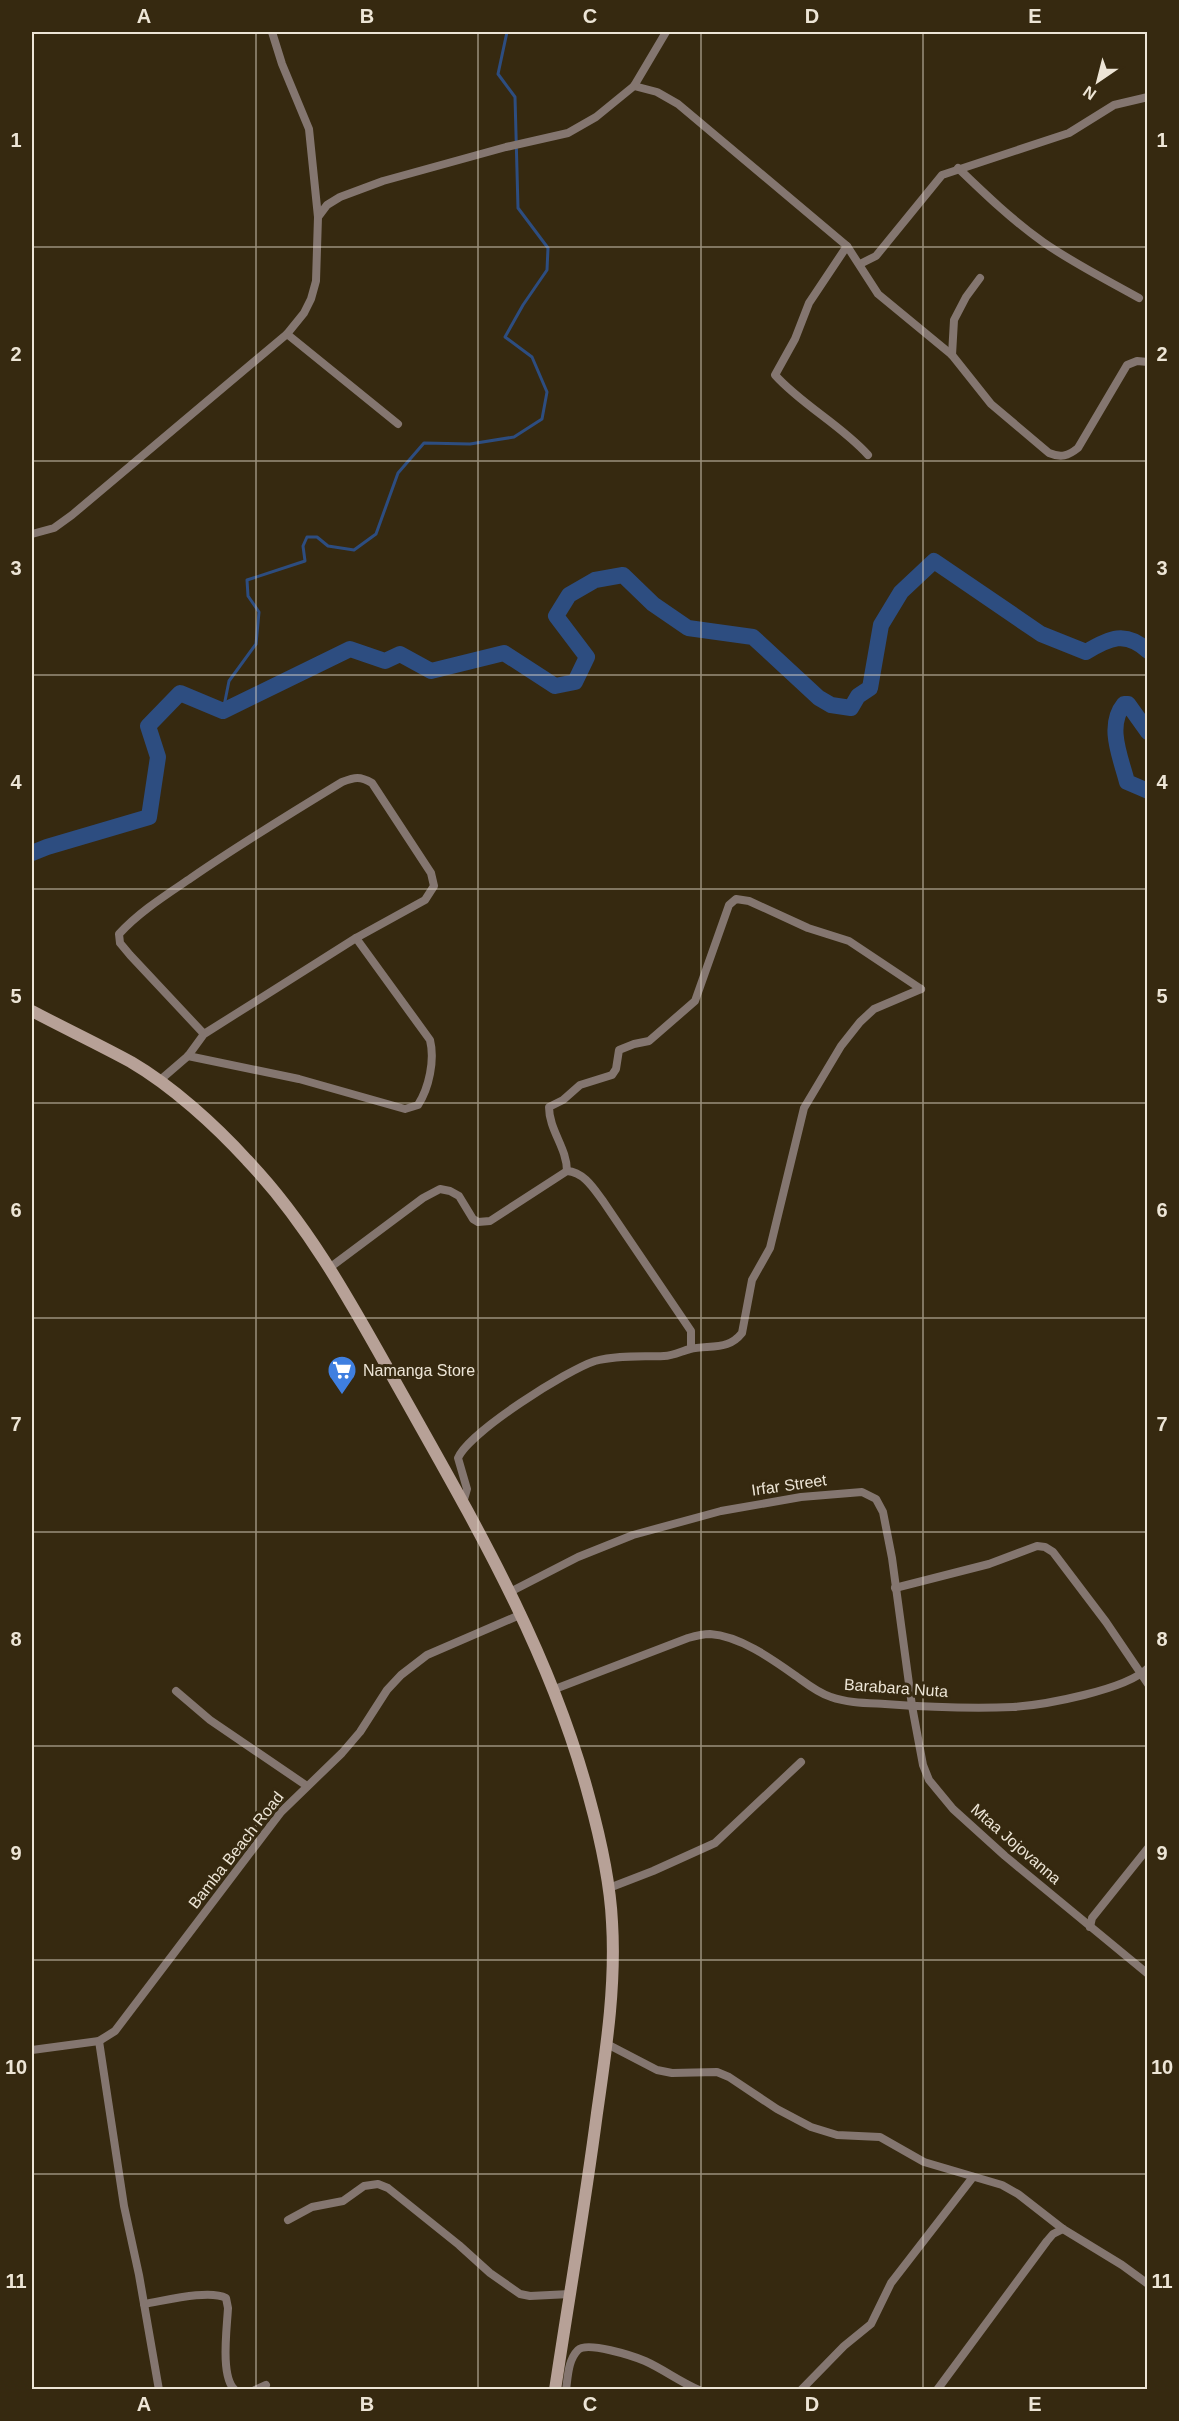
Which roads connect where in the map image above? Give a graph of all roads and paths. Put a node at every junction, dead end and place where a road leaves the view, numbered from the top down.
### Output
1 (272, 32) edge
2 (666, 32) edge
3 (634, 86) junction
4 (1148, 97) edge
5 (958, 168) junction
6 (318, 217) junction
7 (847, 246) junction
8 (860, 264) junction
9 (980, 278) dead end
10 (1139, 298) dead end
11 (287, 334) junction
12 (952, 355) junction
13 (1148, 362) edge
14 (398, 424) dead end
15 (868, 455) dead end
16 (32, 534) edge
17 (357, 938) junction
18 (32, 1011) edge
19 (204, 1034) junction
20 (188, 1056) junction
21 (159, 1081) junction
22 (567, 1171) junction
23 (328, 1269) junction
24 (691, 1348) junction
25 (463, 1503) junction
26 (895, 1588) junction
27 (510, 1593) junction
28 (522, 1614) junction
29 (1144, 1671) edge
30 (1148, 1684) edge
31 (555, 1689) junction
32 (176, 1691) dead end
33 (912, 1706) junction
34 (801, 1762) dead end
35 (307, 1786) junction
36 (1148, 1848) edge
37 (609, 1888) junction
38 (1090, 1927) junction
39 (1148, 1974) edge
40 (99, 2040) junction
41 (607, 2044) junction
42 (32, 2050) edge
43 (973, 2177) junction
44 (288, 2220) dead end
45 (1063, 2229) junction
46 (1148, 2284) edge
47 (570, 2294) junction
48 (144, 2304) junction
49 (266, 2385) dead end
50 (159, 2390) edge
51 (235, 2390) edge
52 (255, 2390) edge
53 (555, 2390) edge
54 (566, 2390) edge
55 (699, 2390) edge
56 (801, 2390) edge
57 (937, 2390) edge

1 - 6 street
2 - 3 street
3 - 6 street
3 - 7 street
4 - 5 street
5 - 8 street
5 - 10 street
6 - 11 street
7 - 8 street
7 - 15 street
8 - 12 street
9 - 12 street
11 - 14 street
11 - 16 street
12 - 13 street
17 - 19 street
17 - 19 street
17 - 20 street
18 - 21 main road
19 - 20 street
20 - 21 street
21 - 23 main road
22 - 23 street
22 - 24 street
22 - 24 street
23 - 25 main road
24 - 25 street
25 - 27 main road
26 - 27 street, Irfar Street
26 - 29 street
26 - 33 street, Irfar Street
27 - 28 main road
28 - 31 main road
28 - 35 street, Bamba Beach Road
29 - 30 street
29 - 33 street, Barabara Nuta
31 - 33 street, Barabara Nuta
31 - 37 main road
32 - 35 street
33 - 38 street, Mtaa Jojovanna
34 - 37 street
35 - 40 street, Bamba Beach Road
36 - 38 street
37 - 41 main road
38 - 39 street, Mtaa Jojovanna
40 - 42 street
40 - 48 street
41 - 43 street
41 - 47 main road
43 - 45 street
43 - 56 street
44 - 47 street
45 - 46 street
45 - 57 street
47 - 53 main road
48 - 50 street
48 - 51 street
49 - 52 street
54 - 55 street

